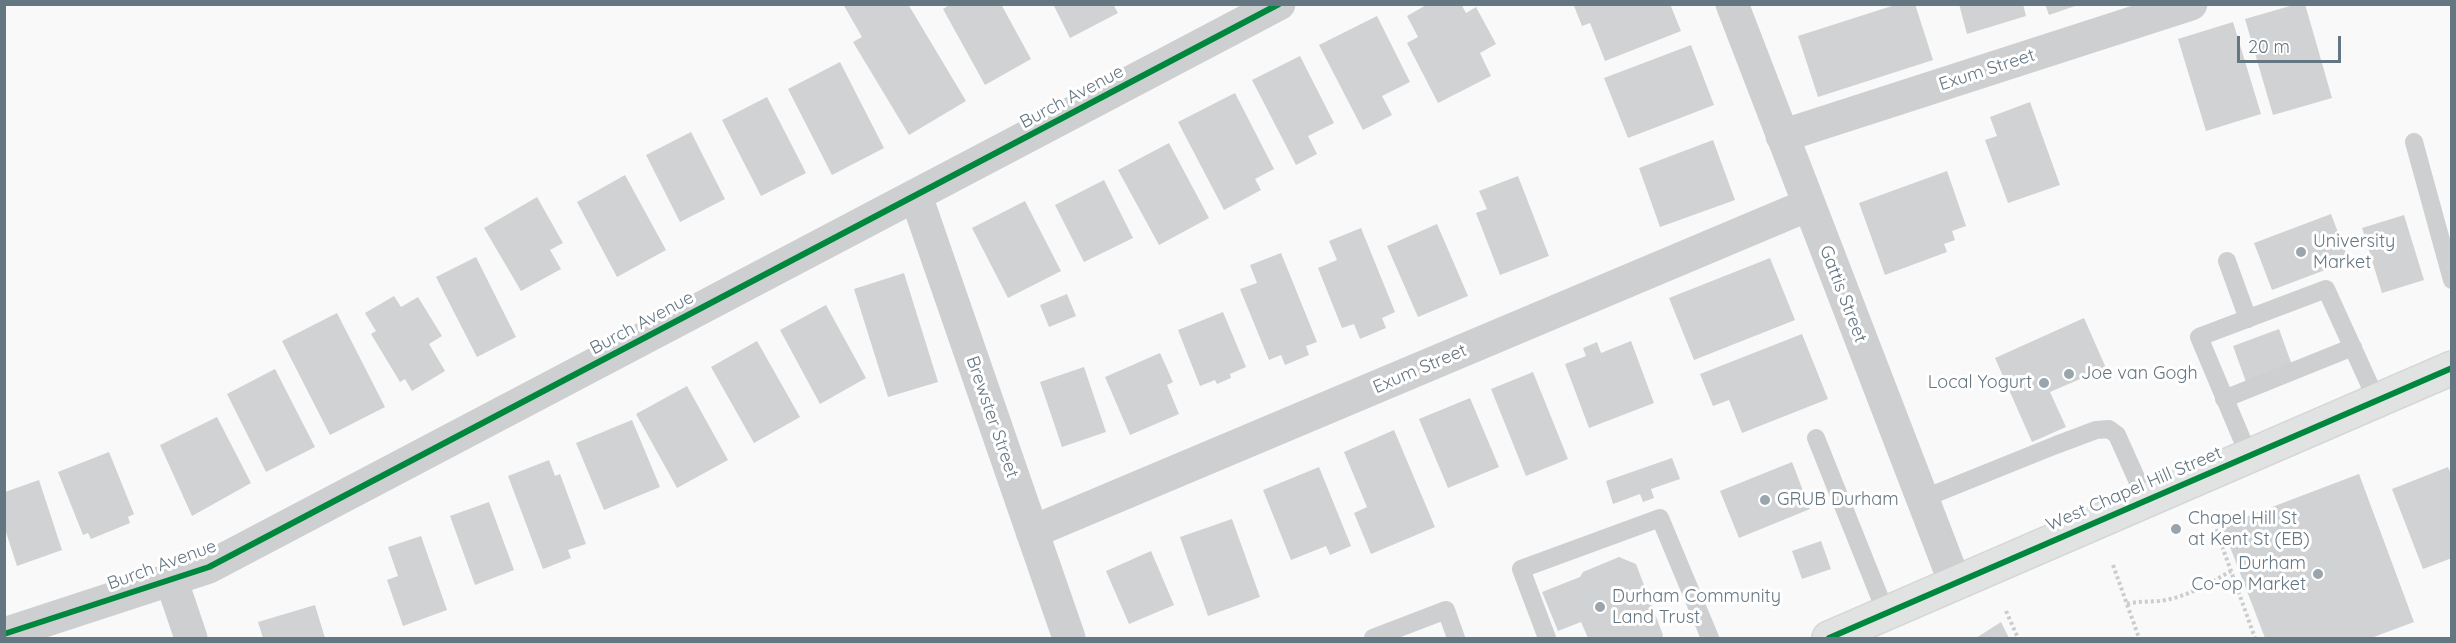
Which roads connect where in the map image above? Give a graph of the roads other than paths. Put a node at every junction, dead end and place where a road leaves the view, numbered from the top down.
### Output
1 (1279, 4) edge
2 (1731, 4) edge
3 (2191, 4) edge
4 (1782, 136) junction
5 (2414, 142) dead end
6 (916, 196) junction
7 (1809, 205) junction
8 (2227, 261) dead end
9 (2451, 280) edge
10 (2248, 319) junction
11 (2353, 347) junction
12 (2449, 376) edge
13 (2224, 399) junction
14 (2377, 400) junction
15 (1816, 438) dead end
16 (2249, 456) junction
17 (1922, 499) junction
18 (2146, 500) junction
19 (1032, 532) junction
20 (171, 579) junction
21 (1955, 583) junction
22 (1886, 613) junction
23 (4, 634) edge
24 (191, 639) edge
25 (1069, 639) edge
26 (1373, 639) edge
27 (1456, 639) edge
28 (1547, 639) edge
29 (1710, 639) edge
30 (1829, 639) edge

1 - 6 street, Burch Avenue
2 - 4 street, Gattis Street
3 - 4 street, Exum Street
4 - 7 street, Gattis Street
5 - 9 lane
6 - 19 street, Brewster Street
6 - 20 street, Burch Avenue
7 - 17 street, Gattis Street
7 - 19 street, Exum Street
8 - 10 lane
10 - 11 lane
10 - 13 lane
11 - 13 lane
11 - 14 lane
12 - 14 main road, West Chapel Hill Street
13 - 16 lane
14 - 16 main road, West Chapel Hill Street
15 - 22 lane
16 - 18 main road, West Chapel Hill Street
17 - 18 lane
17 - 21 street, Gattis Street
18 - 21 main road, West Chapel Hill Street
19 - 25 street, Brewster Street
20 - 23 street, Burch Avenue
20 - 24 street
21 - 22 main road, West Chapel Hill Street
22 - 30 main road, West Chapel Hill Street
26 - 27 lane
28 - 29 lane

